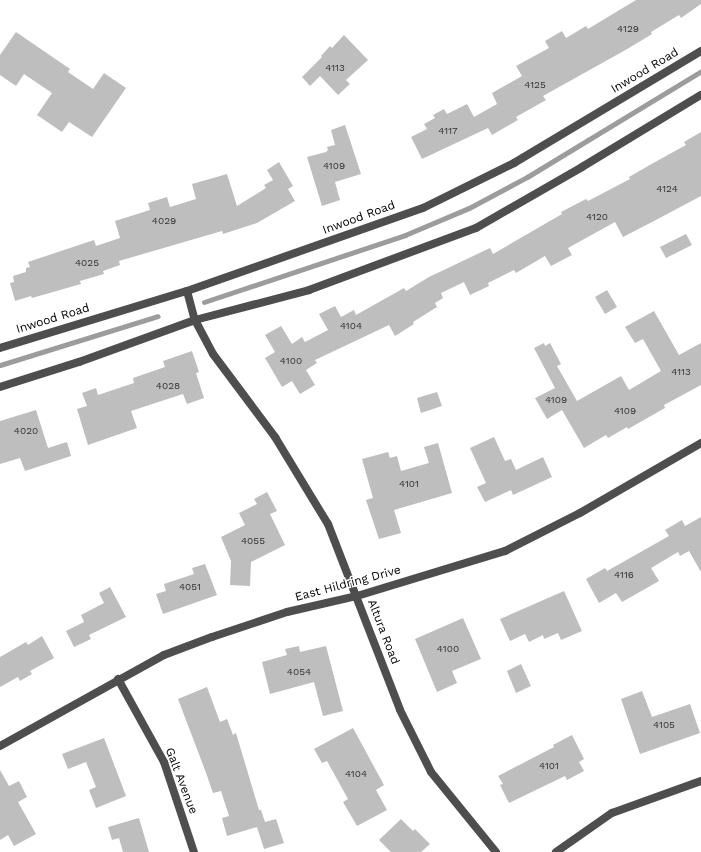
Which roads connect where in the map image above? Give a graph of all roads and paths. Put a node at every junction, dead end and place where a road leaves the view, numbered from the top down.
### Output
1 (701, 51) edge
2 (701, 96) edge
3 (187, 291) junction
4 (194, 320) junction
5 (0, 348) edge
6 (0, 387) edge
7 (701, 443) edge
8 (357, 596) junction
9 (118, 679) junction
10 (0, 746) edge
11 (701, 781) edge
12 (194, 852) edge
13 (496, 852) edge
14 (556, 852) edge

1 - 3 street, Inwood Road
2 - 4 street
3 - 4 street, Altura Road
3 - 5 street, Inwood Road
4 - 6 street
4 - 8 street, Altura Road
7 - 8 street, East Hildring Drive
8 - 9 street, East Hildring Drive
8 - 13 street, Altura Road
9 - 10 street, East Hildring Drive
9 - 12 street, Galt Avenue
11 - 14 street

